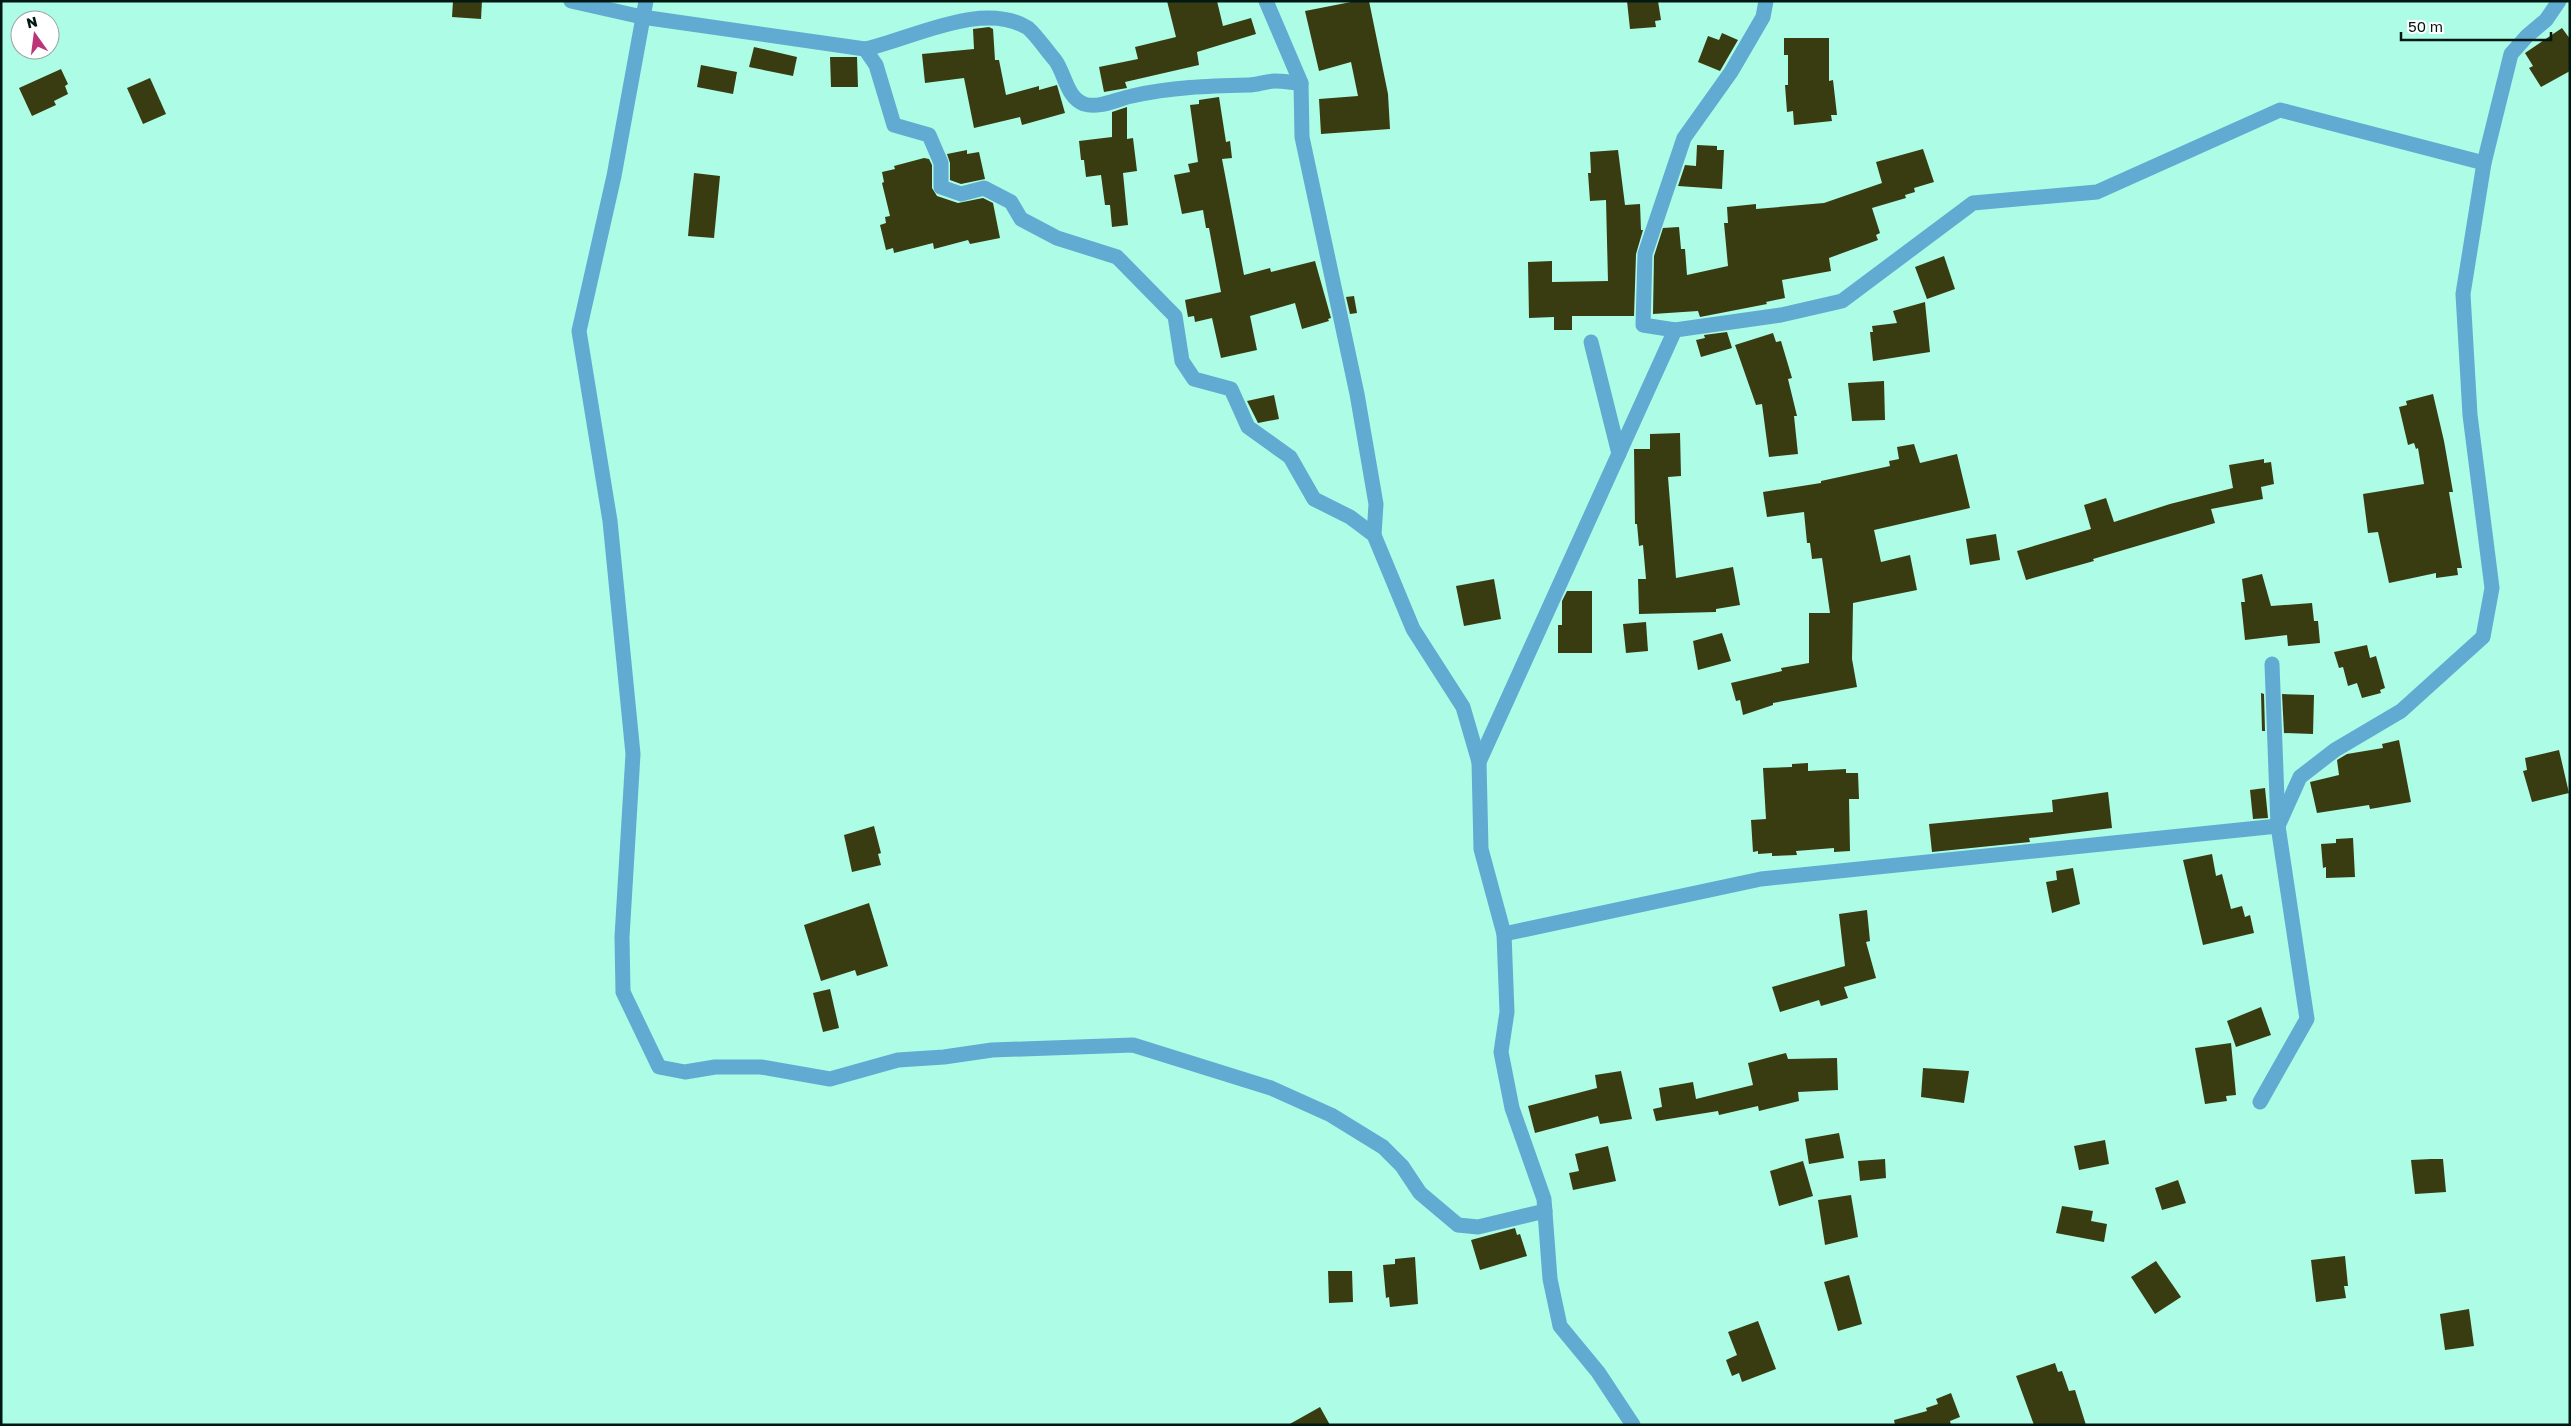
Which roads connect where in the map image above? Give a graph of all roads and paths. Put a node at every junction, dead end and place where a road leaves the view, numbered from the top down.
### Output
1 (571, 1) edge
2 (646, 1) edge
3 (1266, 1) edge
4 (1766, 1) edge
5 (2559, 1) edge
6 (642, 17) junction
7 (865, 49) junction
8 (1301, 83) junction
9 (2484, 163) junction
10 (1675, 330) junction
11 (1591, 342) dead end
12 (1619, 454) junction
13 (1374, 535) junction
14 (2272, 664) dead end
15 (1479, 762) junction
16 (2278, 826) junction
17 (1504, 934) junction
18 (2260, 1102) dead end
19 (1546, 1211) junction
20 (1633, 1425) edge

1 - 6 street
2 - 6 street
3 - 8 street
4 - 10 street
5 - 9 street
6 - 7 street
6 - 19 street
7 - 8 street
7 - 13 street
8 - 13 street
9 - 10 street
9 - 16 street
10 - 12 street
11 - 12 street
12 - 15 street
13 - 15 street
14 - 16 street
15 - 17 street
16 - 17 street
16 - 18 street
17 - 19 street
19 - 20 street

